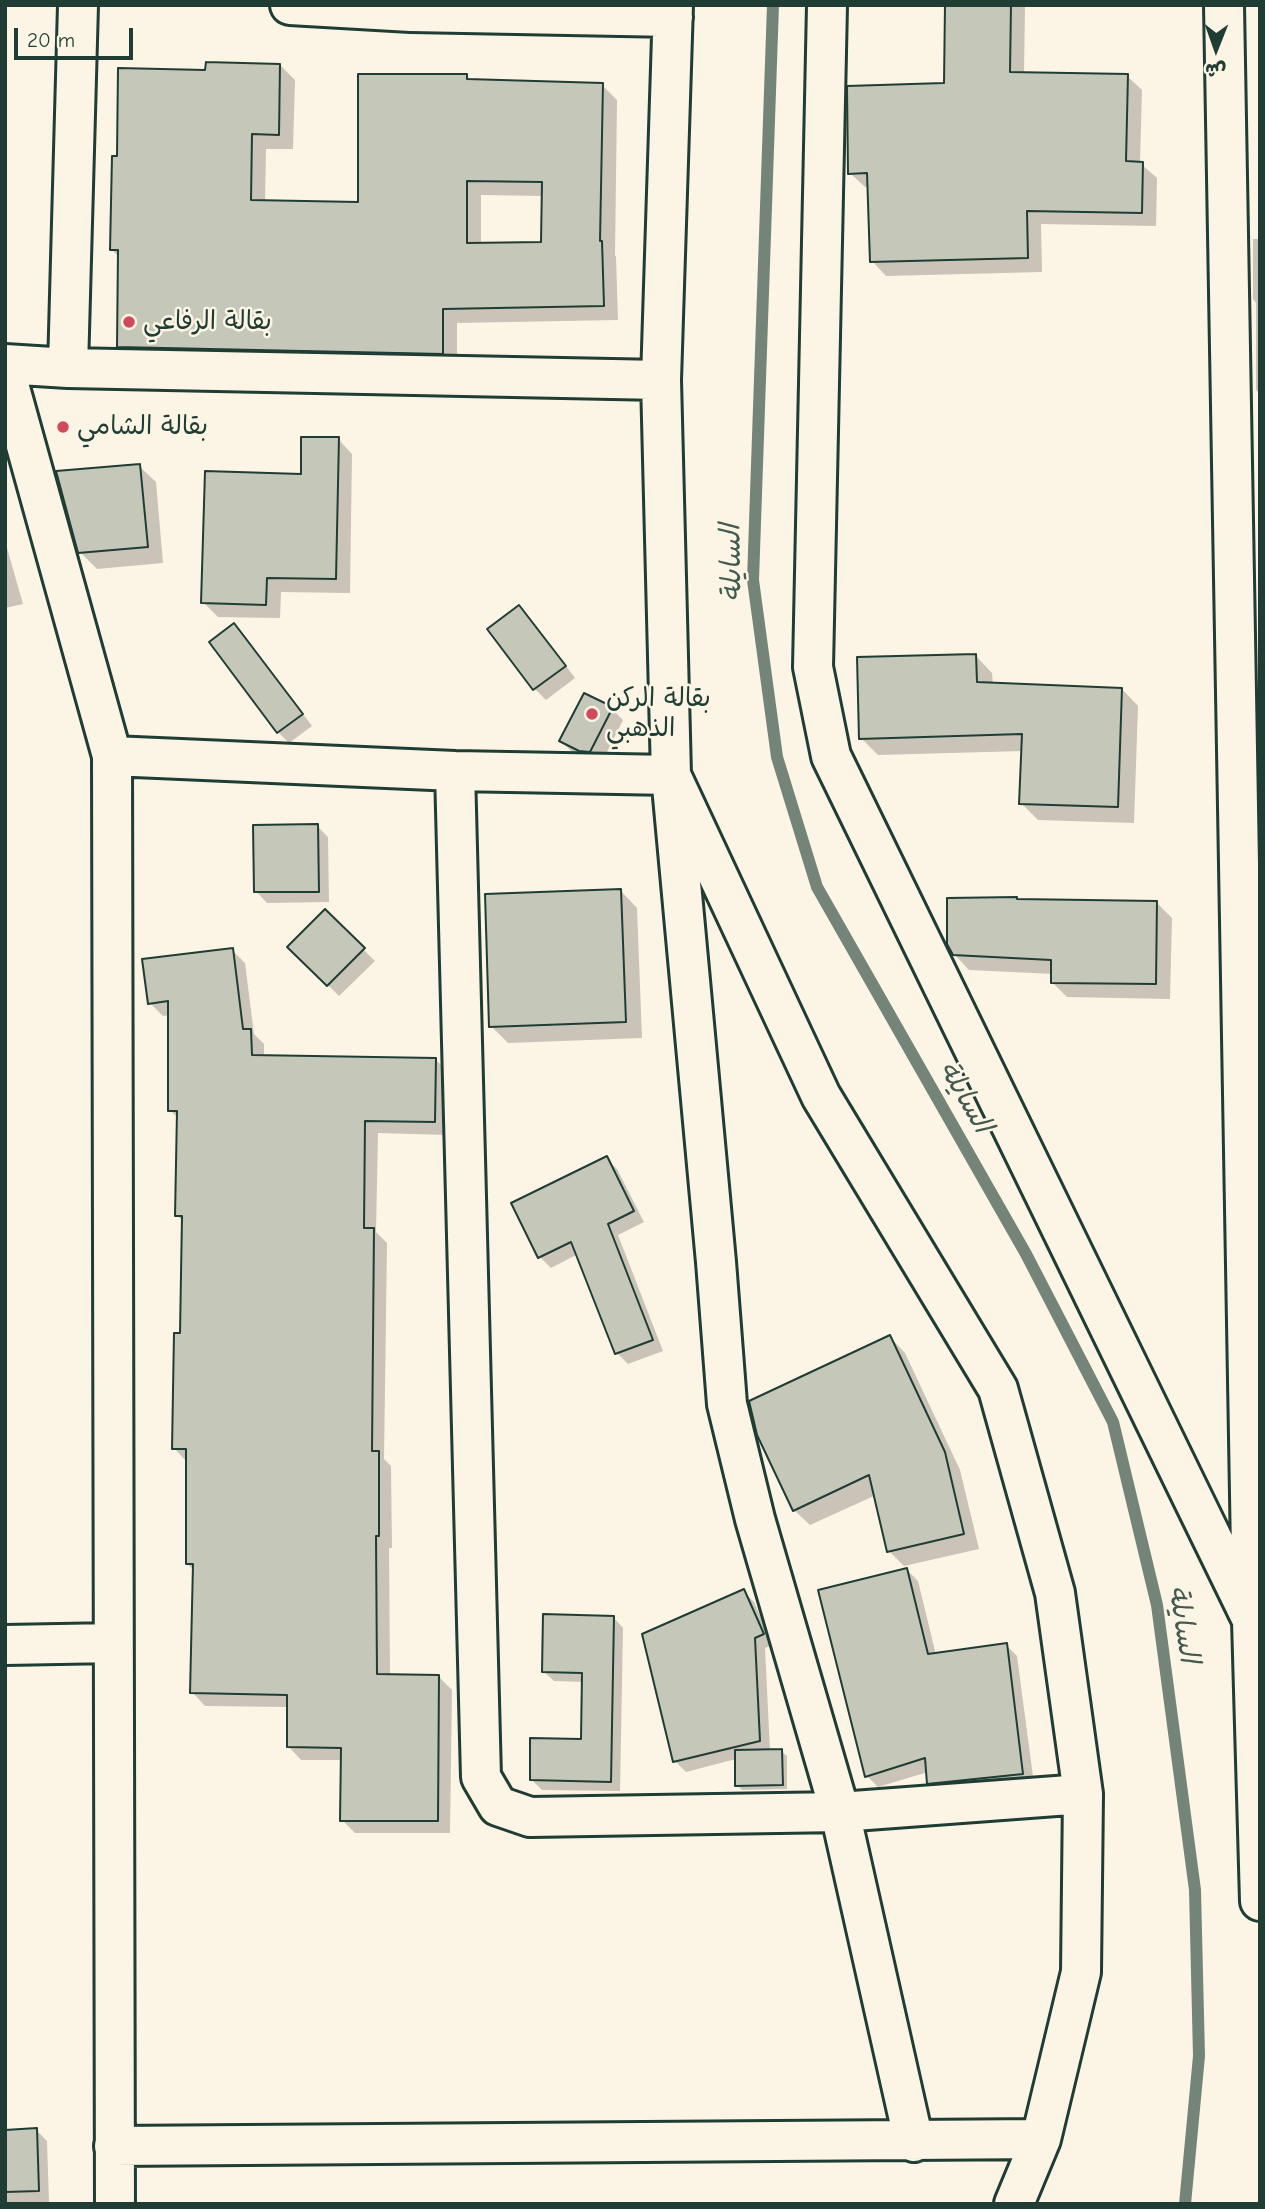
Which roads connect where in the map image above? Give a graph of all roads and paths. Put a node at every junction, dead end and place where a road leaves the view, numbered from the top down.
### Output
1 (78, 5) edge
2 (290, 5) edge
3 (827, 5) edge
4 (1224, 5) edge
5 (411, 8) edge
6 (673, 11) edge
7 (5, 364) edge
8 (68, 369) junction
9 (5, 370) edge
10 (661, 380) junction
11 (112, 756) junction
12 (455, 771) junction
13 (671, 775) junction
14 (1256, 1620) edge
15 (113, 1643) junction
16 (5, 1645) edge
17 (1083, 1794) junction
18 (840, 1812) junction
19 (1260, 1901) edge
20 (1041, 2140) junction
21 (914, 2142) junction
22 (114, 2146) junction
23 (115, 2204) edge
24 (1014, 2204) edge

1 - 8 street
2 - 5 street
3 - 14 street
4 - 14 street
5 - 6 street
6 - 10 street
7 - 8 street
8 - 10 street
9 - 11 street
10 - 13 street
11 - 12 street
11 - 15 street
12 - 13 street
12 - 18 street
13 - 17 street
13 - 18 street
14 - 19 street
15 - 16 street
15 - 22 street
17 - 18 street
17 - 20 street
18 - 21 street
20 - 21 street
20 - 24 street
21 - 22 street
22 - 23 street

